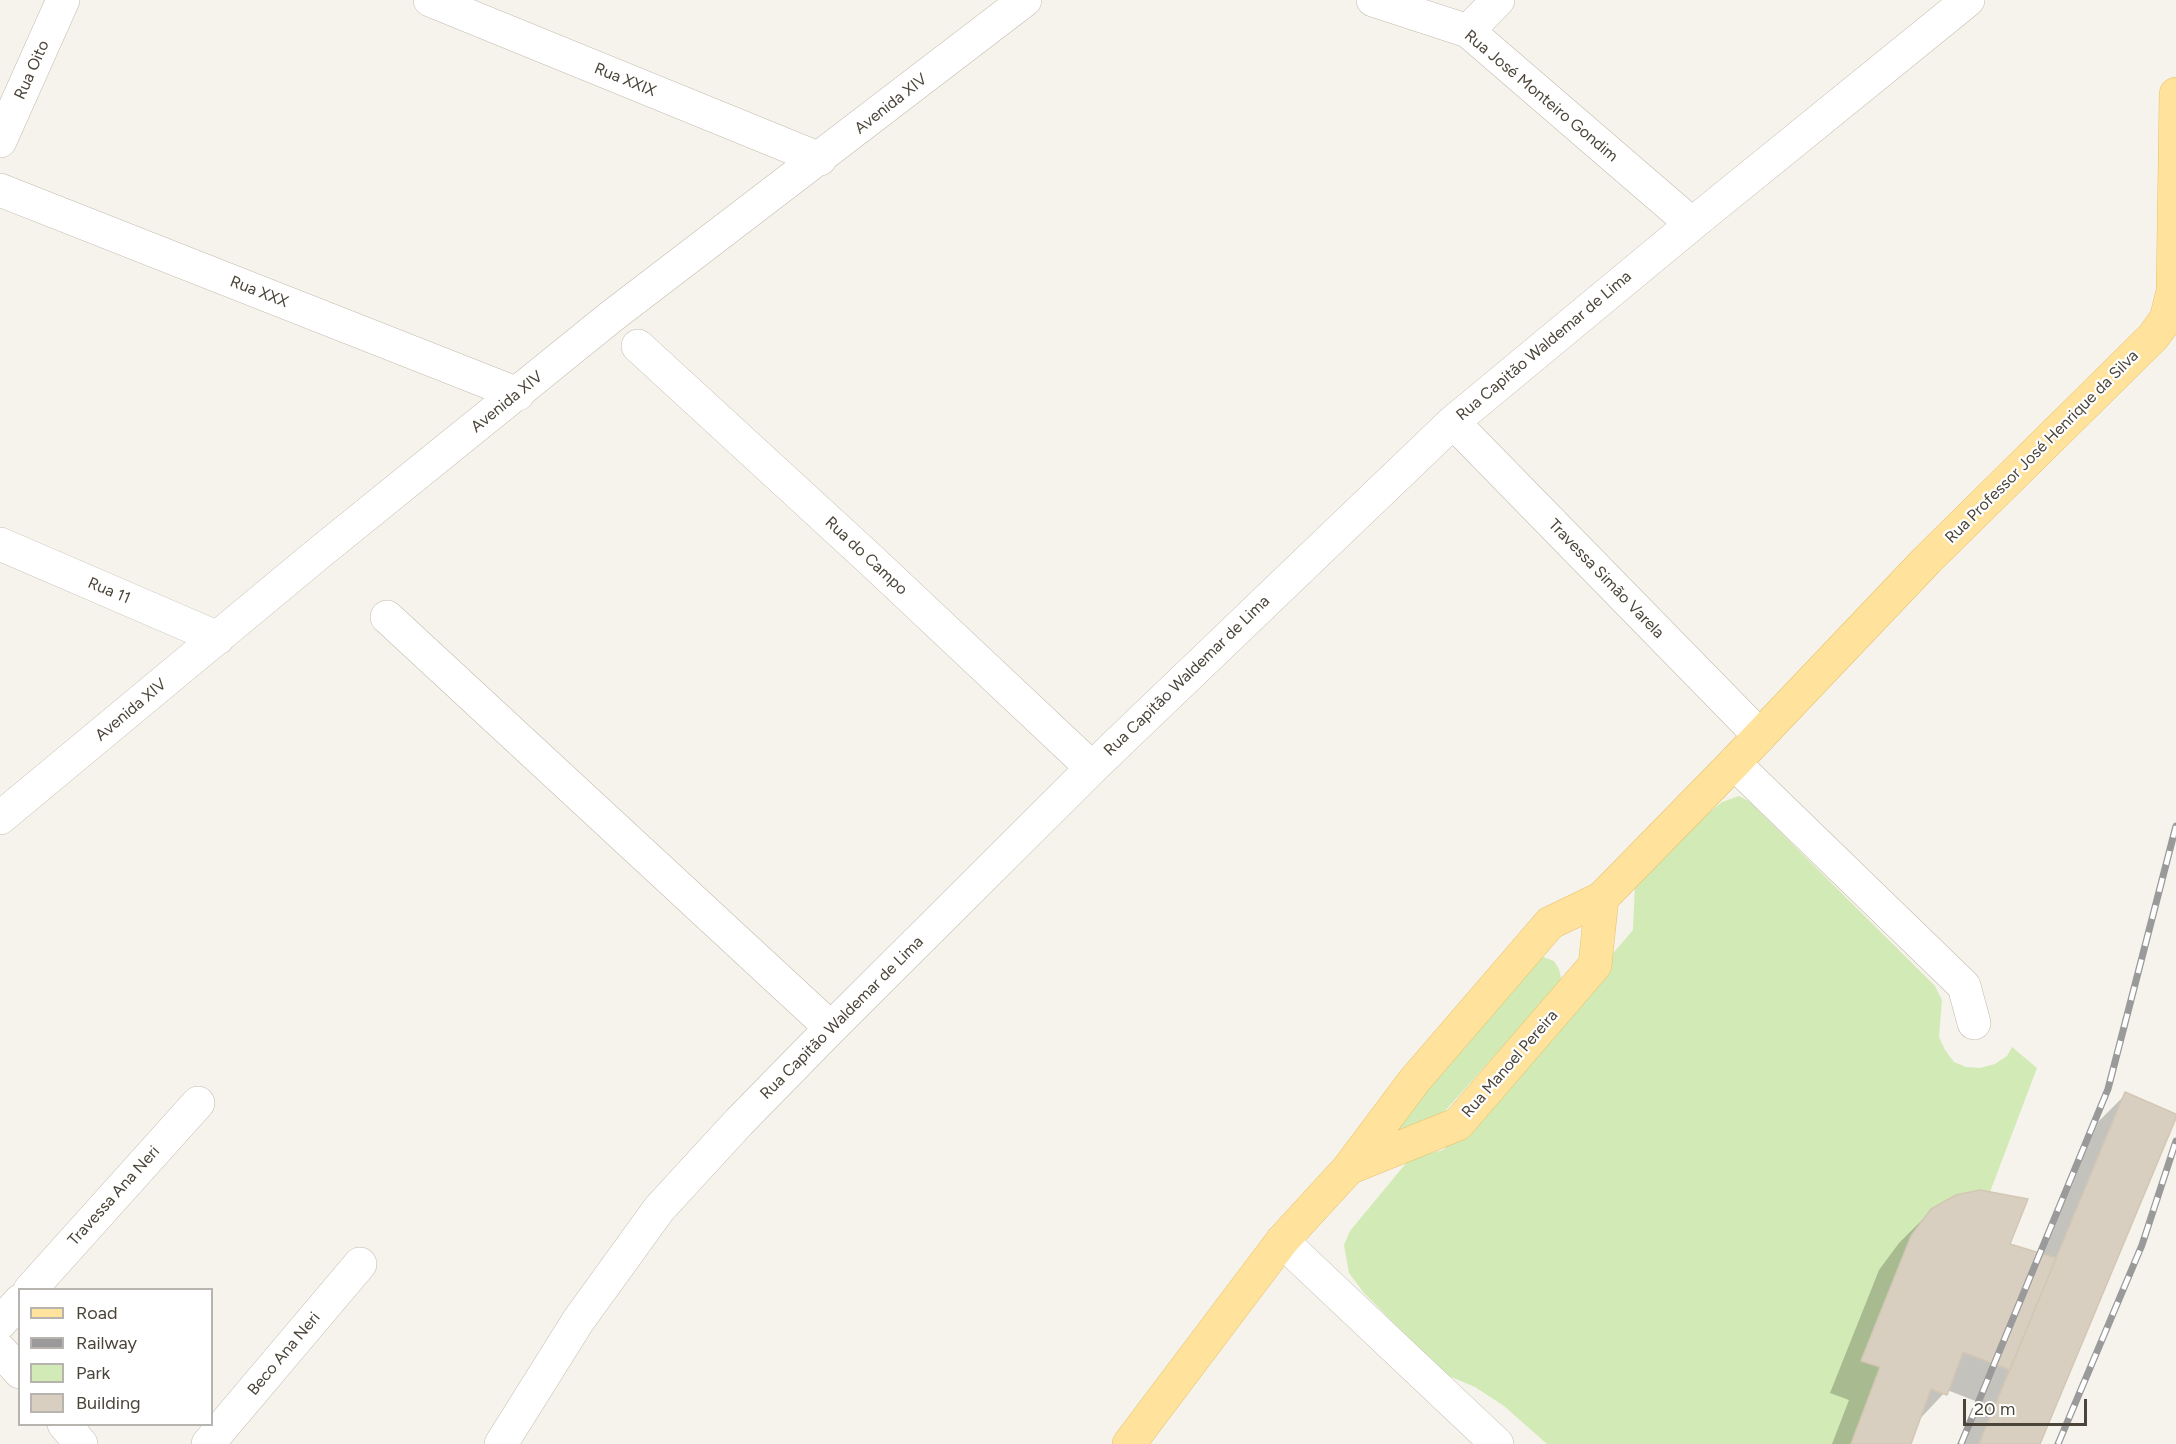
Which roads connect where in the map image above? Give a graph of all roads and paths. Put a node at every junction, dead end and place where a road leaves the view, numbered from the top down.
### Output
1 (63, 0) edge
2 (430, 0) edge
3 (1025, 0) edge
4 (1373, 0) edge
5 (1498, 0) edge
6 (1968, 0) edge
7 (1468, 30) junction
8 (2176, 94) edge
9 (0, 141) edge
10 (820, 159) junction
11 (0, 190) edge
12 (1692, 224) junction
13 (638, 346) dead end
14 (518, 394) junction
15 (1453, 422) junction
16 (0, 544) edge
17 (387, 617) dead end
18 (218, 638) junction
19 (1760, 736) junction
20 (1734, 764) junction
21 (1092, 768) junction
22 (0, 818) edge
23 (1602, 898) junction
24 (1974, 1023) dead end
25 (831, 1028) junction
26 (198, 1103) dead end
27 (1348, 1169) junction
28 (1281, 1241) junction
29 (360, 1264) dead end
30 (32, 1288) edge
31 (18, 1303) edge
32 (0, 1323) edge
33 (0, 1350) edge
34 (18, 1370) edge
35 (65, 1426) edge
36 (81, 1444) edge
37 (208, 1444) edge
38 (501, 1444) edge
39 (1129, 1444) edge
40 (1497, 1444) edge

1 - 9 street, Rua Oito
2 - 10 street, Rua XXIX
3 - 10 street, Avenida XIV
4 - 7 street, Rua José Monteiro Gondim
5 - 7 street
6 - 12 street, Rua Capitão Waldemar de Lima
7 - 12 street, Rua José Monteiro Gondim
8 - 19 main road, Rua Professor José Henrique da Silva
10 - 14 street, Avenida XIV
11 - 14 street, Rua XXX
12 - 15 street, Rua Capitão Waldemar de Lima
13 - 21 street, Rua do Campo
14 - 18 street, Avenida XIV
15 - 19 street, Travessa Simão Varela
15 - 21 street, Rua Capitão Waldemar de Lima
16 - 18 street, Rua 11
17 - 25 street
18 - 22 street, Avenida XIV
19 - 20 main road, Rua Manoel Pereira
20 - 23 main road, Rua Manoel Pereira
20 - 24 street
21 - 25 street, Rua Capitão Waldemar de Lima
23 - 27 main road, Rua Manoel Pereira
23 - 27 main road, Rua Manoel Pereira
25 - 38 street, Rua Capitão Waldemar de Lima
26 - 30 street, Travessa Ana Neri
27 - 28 main road, Rua Manoel Pereira
28 - 39 main road, Rua Manoel Pereira
28 - 40 street
29 - 37 street, Beco Ana Neri
31 - 32 street
33 - 34 street
35 - 36 street

